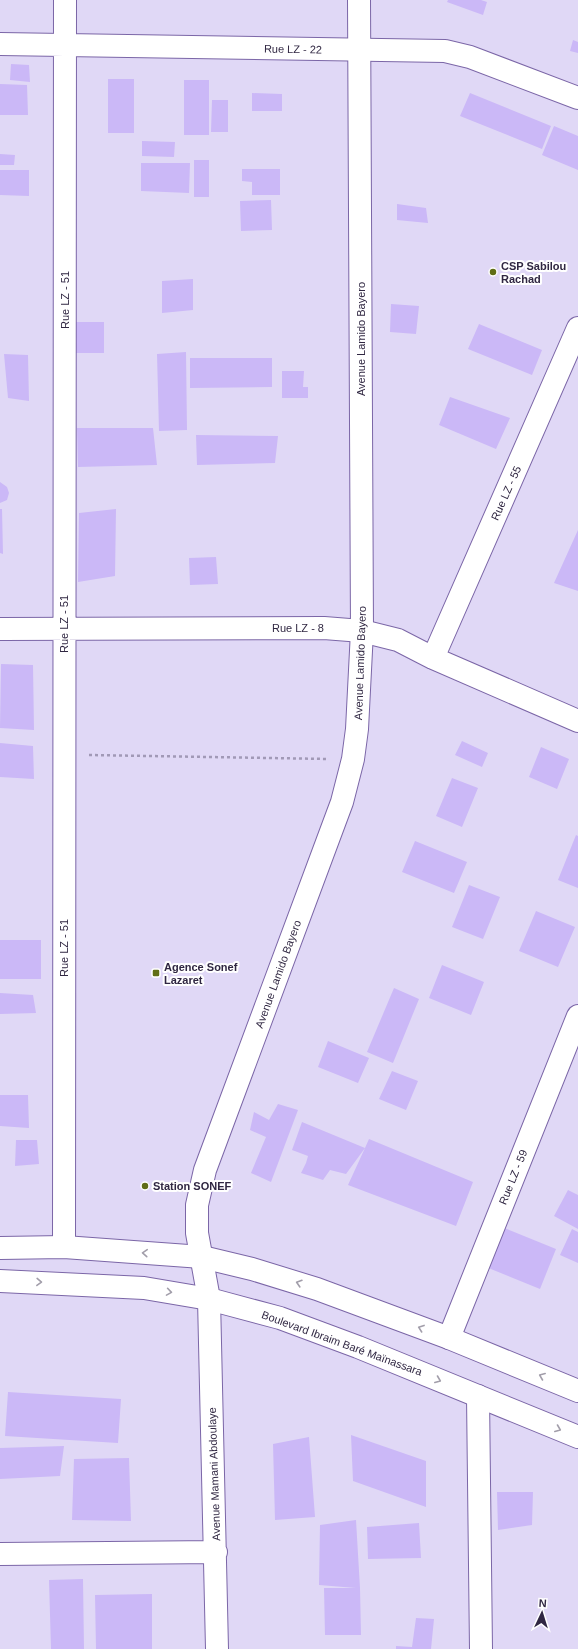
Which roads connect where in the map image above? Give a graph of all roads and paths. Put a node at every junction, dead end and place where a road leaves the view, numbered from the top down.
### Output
1 (65, 0) edge
2 (359, 0) edge
3 (0, 44) edge
4 (66, 44) junction
5 (359, 50) junction
6 (578, 98) edge
7 (578, 328) edge
8 (64, 629) junction
9 (0, 630) edge
10 (362, 631) junction
11 (433, 658) junction
12 (578, 720) edge
13 (64, 754) junction
14 (352, 759) junction
15 (578, 1016) edge
16 (64, 1247) junction
17 (0, 1248) edge
18 (202, 1257) junction
19 (0, 1281) edge
20 (209, 1298) junction
21 (449, 1338) junction
22 (578, 1391) edge
23 (478, 1396) junction
24 (578, 1437) edge
25 (216, 1552) junction
26 (0, 1554) edge
27 (218, 1649) edge
28 (481, 1649) edge

1 - 4 street, Rue LZ - 51
2 - 5 street, Avenue Lamido Bayero
3 - 4 street, Rue LZ - 22
4 - 5 street, Rue LZ - 22
4 - 8 street, Rue LZ - 51
5 - 6 street, Rue LZ - 22
5 - 10 street, Avenue Lamido Bayero
7 - 11 street, Rue LZ - 55
8 - 9 street, Rue LZ - 8
8 - 10 street, Rue LZ - 8
8 - 13 street, Rue LZ - 51
10 - 11 street, Rue LZ - 8
10 - 14 street, Avenue Lamido Bayero
11 - 12 street, Rue LZ - 8
13 - 14 path
13 - 16 street, Rue LZ - 51
14 - 18 street, Avenue Lamido Bayero
15 - 21 street, Rue LZ - 59
16 - 17 street
18 -> 16 street
18 - 20 street, Avenue Lamido Bayero
21 -> 18 street
19 -> 20 street, Boulevard Ibraim Baré Maïnassara
20 -> 23 street, Boulevard Ibraim Baré Maïnassara
20 - 25 street, Avenue Mamani Abdoulaye
22 -> 21 street
23 -> 24 street, Boulevard Ibraim Baré Maïnassara
23 - 28 street
25 - 26 street
25 - 27 street, Avenue Mamani Abdoulaye

